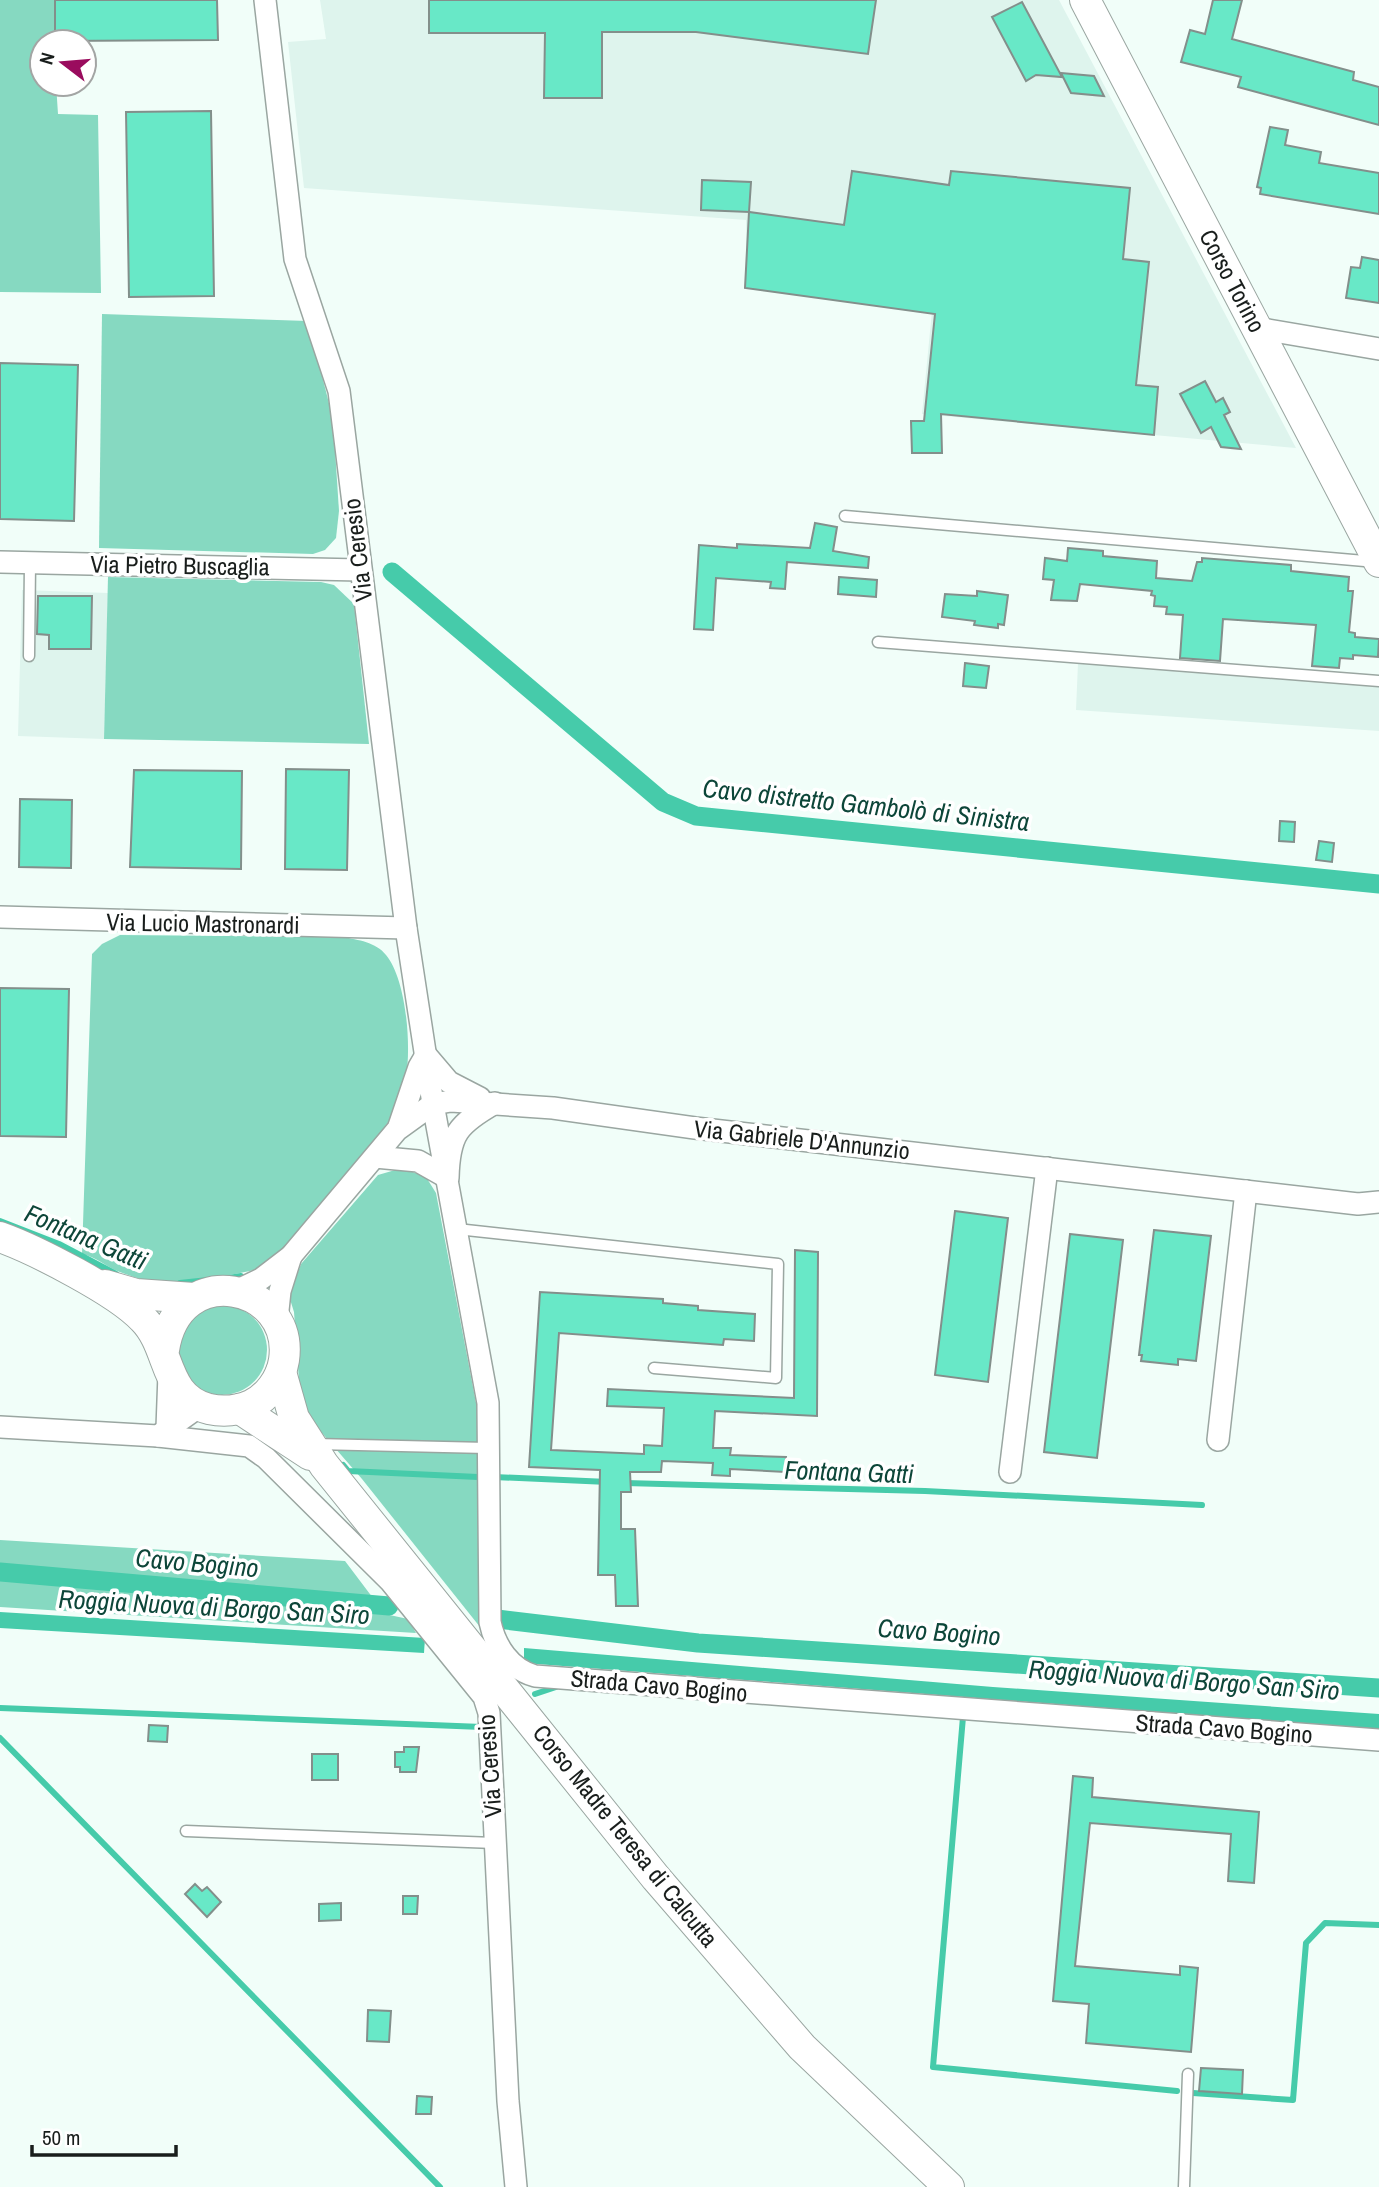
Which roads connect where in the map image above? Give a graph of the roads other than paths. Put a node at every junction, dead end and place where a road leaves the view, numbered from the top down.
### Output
1 (265, 0) edge
2 (1085, 0) edge
3 (1256, 328) junction
4 (1379, 349) edge
5 (845, 516) dead end
6 (0, 562) edge
7 (1379, 562) edge
8 (30, 563) junction
9 (360, 570) junction
10 (878, 642) dead end
11 (29, 656) dead end
12 (1379, 681) edge
13 (0, 917) edge
14 (406, 928) junction
15 (426, 1055) junction
16 (495, 1103) junction
17 (433, 1104) junction
18 (397, 1130) junction
19 (375, 1157) junction
20 (1047, 1168) junction
21 (448, 1178) junction
22 (1246, 1191) junction
23 (1379, 1202) edge
24 (457, 1228) junction
25 (0, 1237) edge
26 (291, 1256) junction
27 (88, 1280) junction
28 (236, 1291) junction
29 (194, 1298) junction
30 (276, 1320) junction
31 (166, 1362) junction
32 (654, 1368) dead end
33 (281, 1372) junction
34 (200, 1406) junction
35 (240, 1409) junction
36 (0, 1427) edge
37 (162, 1432) junction
38 (1218, 1440) dead end
39 (486, 1448) junction
40 (317, 1454) junction
41 (1010, 1472) dead end
42 (1379, 1740) edge
43 (186, 1831) dead end
44 (494, 1843) junction
45 (1188, 2074) dead end
46 (516, 2187) edge
47 (949, 2187) edge
48 (1184, 2187) edge

1 - 9 street, Via Ceresio
2 - 3 main road, Corso Torino
3 - 4 street
3 - 7 main road, Corso Torino
5 - 7 lane
6 - 8 street, Via Pietro Buscaglia
8 - 9 street, Via Pietro Buscaglia
8 - 11 lane
9 - 14 street, Via Ceresio
10 - 12 lane
13 - 14 street, Via Lucio Mastronardi
14 - 15 street, Via Ceresio
15 - 16 street
15 - 17 street, Via Ceresio
15 - 18 street
16 - 17 street, Via Gabriele D'Annunzio
16 - 20 street, Via Gabriele D'Annunzio
16 - 21 street
17 - 18 street
17 - 21 street, Strada Cavo Bogino
18 - 19 street
19 - 21 street
19 - 26 street
20 - 22 street, Via Gabriele D'Annunzio
20 - 41 street
21 - 24 street, Strada Cavo Bogino
22 - 23 street, Via Gabriele D'Annunzio
22 - 38 street
24 - 32 lane
24 - 39 street, Strada Cavo Bogino
25 - 27 main road
26 - 28 street
26 - 30 street
27 - 29 main road
27 - 31 main road
28 - 29 main road
28 - 30 main road
29 - 31 main road
30 - 33 main road
31 - 34 main road
31 - 37 street
33 - 35 main road
33 - 40 main road, Corso Madre Teresa di Calcutta
34 - 35 main road
34 - 37 street
35 - 40 main road, Corso Madre Teresa di Calcutta
36 - 37 street
37 - 44 street, Via Ceresio
39 - 40 lane
39 - 42 street, Strada Cavo Bogino
40 - 47 main road, Corso Madre Teresa di Calcutta
43 - 44 lane
44 - 46 street, Via Ceresio
45 - 48 lane

